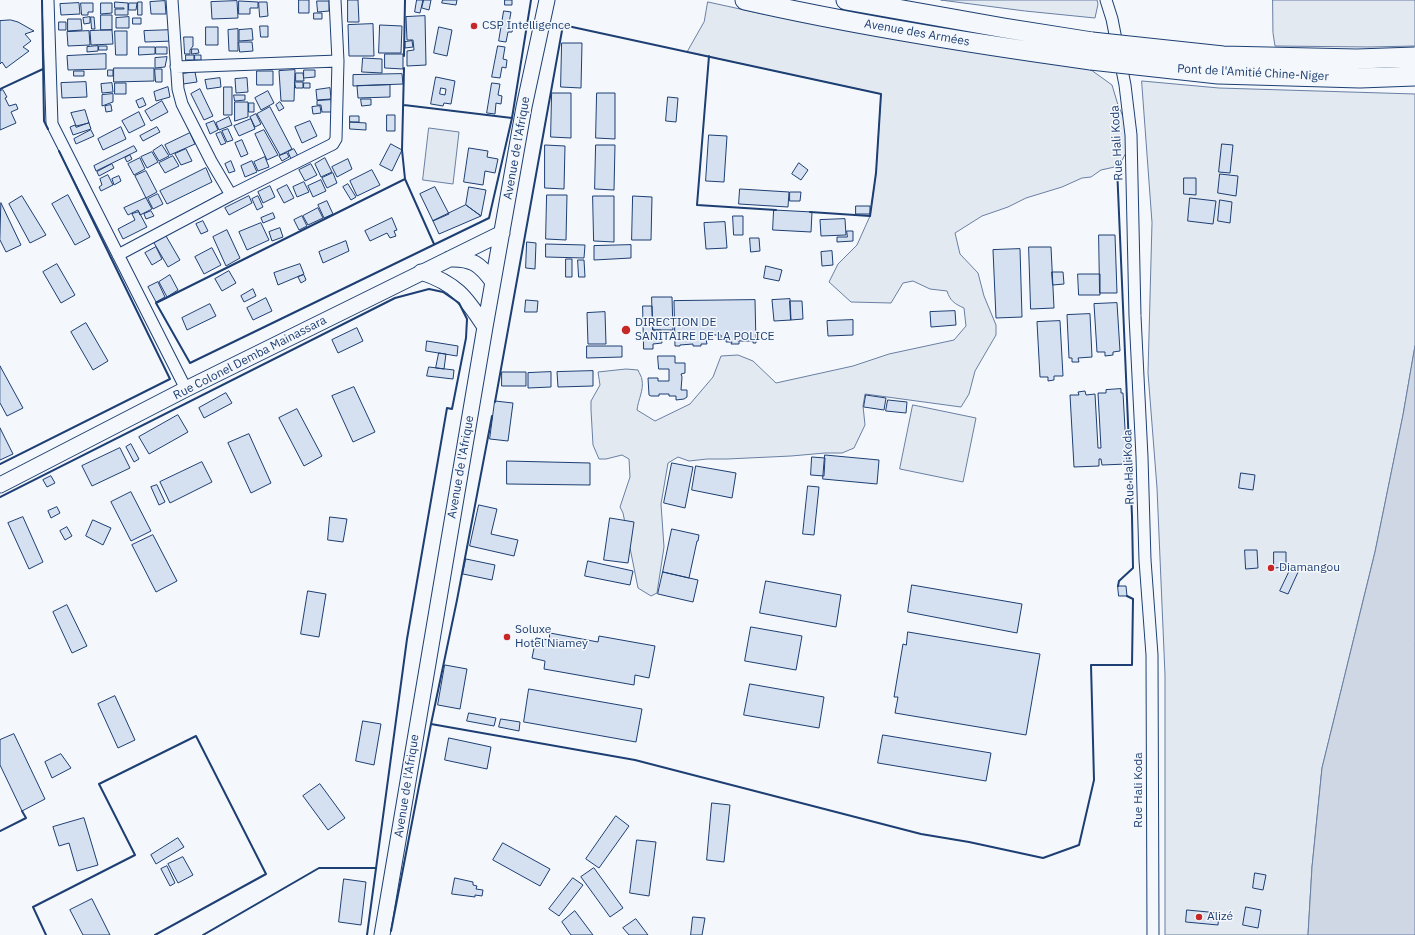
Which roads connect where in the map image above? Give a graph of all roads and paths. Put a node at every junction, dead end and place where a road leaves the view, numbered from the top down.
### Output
1 (48, 0) edge
2 (172, 0) edge
3 (334, 0) edge
4 (547, 0) edge
5 (745, 0) edge
6 (846, 0) edge
7 (1106, 0) edge
8 (1004, 28) junction
9 (1092, 42) joint
10 (1001, 48) junction
11 (1415, 57) edge
12 (1091, 60) joint
13 (338, 61) junction
14 (176, 67) junction
15 (1415, 76) edge
16 (231, 195) junction
17 (502, 233) junction
18 (118, 255) junction
19 (449, 259) junction
20 (421, 272) junction
21 (493, 282) junction
22 (485, 327) junction
23 (186, 389) junction
24 (0, 485) edge
25 (382, 935) edge
26 (1153, 935) edge

1 - 18 street
2 - 14 street
3 - 13 street
4 - 17 main road, Avenue de l'Afrique
5 - 10 highway, Avenue des Armées
6 - 8 highway, Avenue des Armées
7 - 26 street, Rue Hali Koda
8 - 9 highway, Avenue des Armées
8 - 10 highway
9 - 11 highway, Pont de l'Amitié Chine-Niger, bridge
10 - 12 highway, Avenue des Armées
12 - 15 highway, Pont de l'Amitié Chine-Niger, bridge
13 - 14 street
13 - 16 street
14 - 16 street
16 - 18 street
17 - 19 main road, Rue Colonel Demba Mainassara
17 - 21 main road, Avenue de l'Afrique
18 - 23 street
19 - 20 main road, Rue Colonel Demba Mainassara
19 - 21 main road
20 - 22 main road
20 - 23 main road, Rue Colonel Demba Mainassara
21 - 22 main road, Avenue de l'Afrique
22 - 25 main road, Avenue de l'Afrique
23 - 24 main road, Rue Colonel Demba Mainassara

